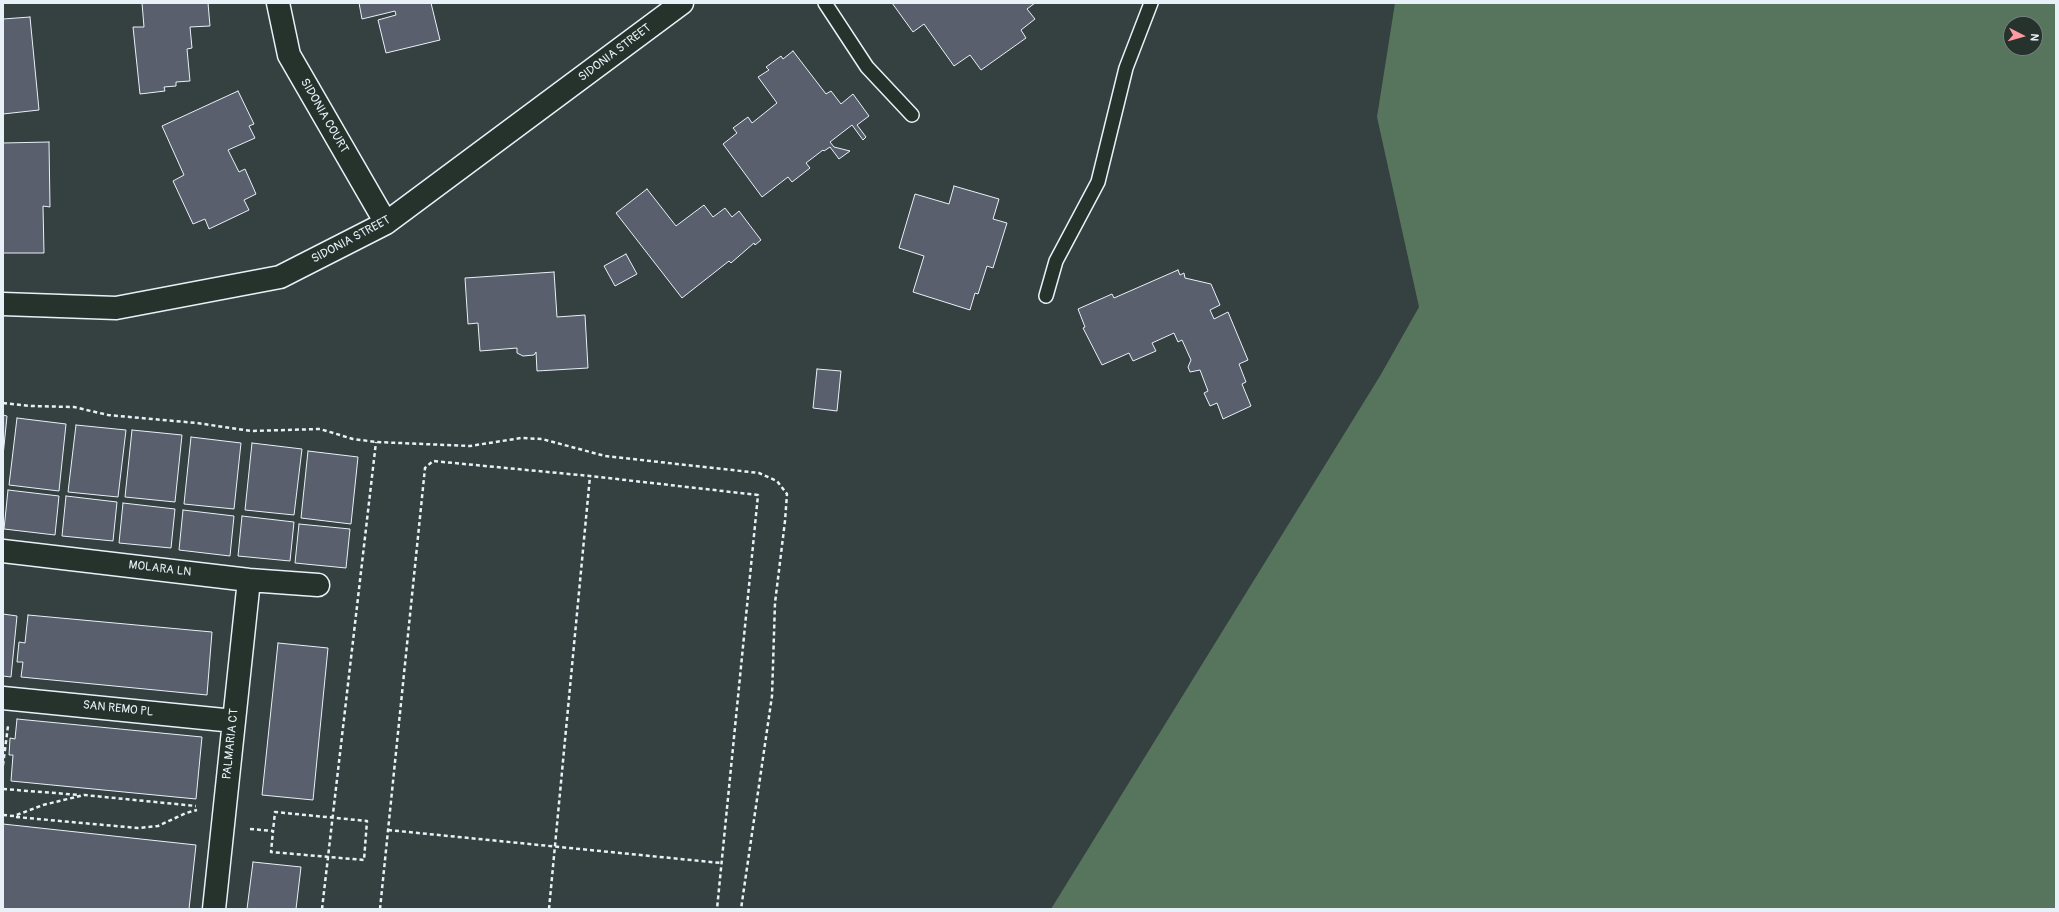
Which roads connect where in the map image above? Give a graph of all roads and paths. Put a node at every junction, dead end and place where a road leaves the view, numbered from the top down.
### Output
1 (278, 3) edge
2 (682, 3) edge
3 (825, 3) edge
4 (1151, 3) edge
5 (912, 115) dead end
6 (386, 223) junction
7 (1046, 296) dead end
8 (3, 304) edge
9 (3, 404) edge
10 (376, 442) junction
11 (590, 476) junction
12 (3, 551) edge
13 (249, 580) junction
14 (318, 585) dead end
15 (3, 698) edge
16 (234, 721) junction
17 (8, 722) dead end
18 (3, 765) edge
19 (3, 789) edge
20 (84, 795) junction
21 (3, 815) edge
22 (14, 816) junction
23 (332, 818) junction
24 (248, 829) dead end
25 (388, 830) junction
26 (273, 831) junction
27 (555, 847) junction
28 (328, 857) junction
29 (721, 863) junction
30 (214, 909) edge
31 (322, 909) edge
32 (380, 909) edge
33 (549, 909) edge
34 (716, 909) edge
35 (741, 909) edge

1 - 6 street, SIDONIA COURT
2 - 6 street, SIDONIA STREET
3 - 5 lane
4 - 7 lane
6 - 8 street, SIDONIA STREET
9 - 10 path
10 - 23 path
10 - 35 path
11 - 25 path
11 - 27 path
11 - 29 path
12 - 13 street, MOLARA LN
13 - 14 street, MOLARA LN
13 - 16 street, PALMARIA CT
15 - 16 street, SAN REMO PL
16 - 30 street, PALMARIA CT
17 - 18 path
19 - 20 path
20 - 22 path
20 - 22 path
21 - 22 path
23 - 26 path
23 - 28 path
23 - 28 path
24 - 26 path
25 - 27 path
25 - 32 path
26 - 28 path
27 - 29 path
27 - 33 path
28 - 31 path
29 - 34 path

